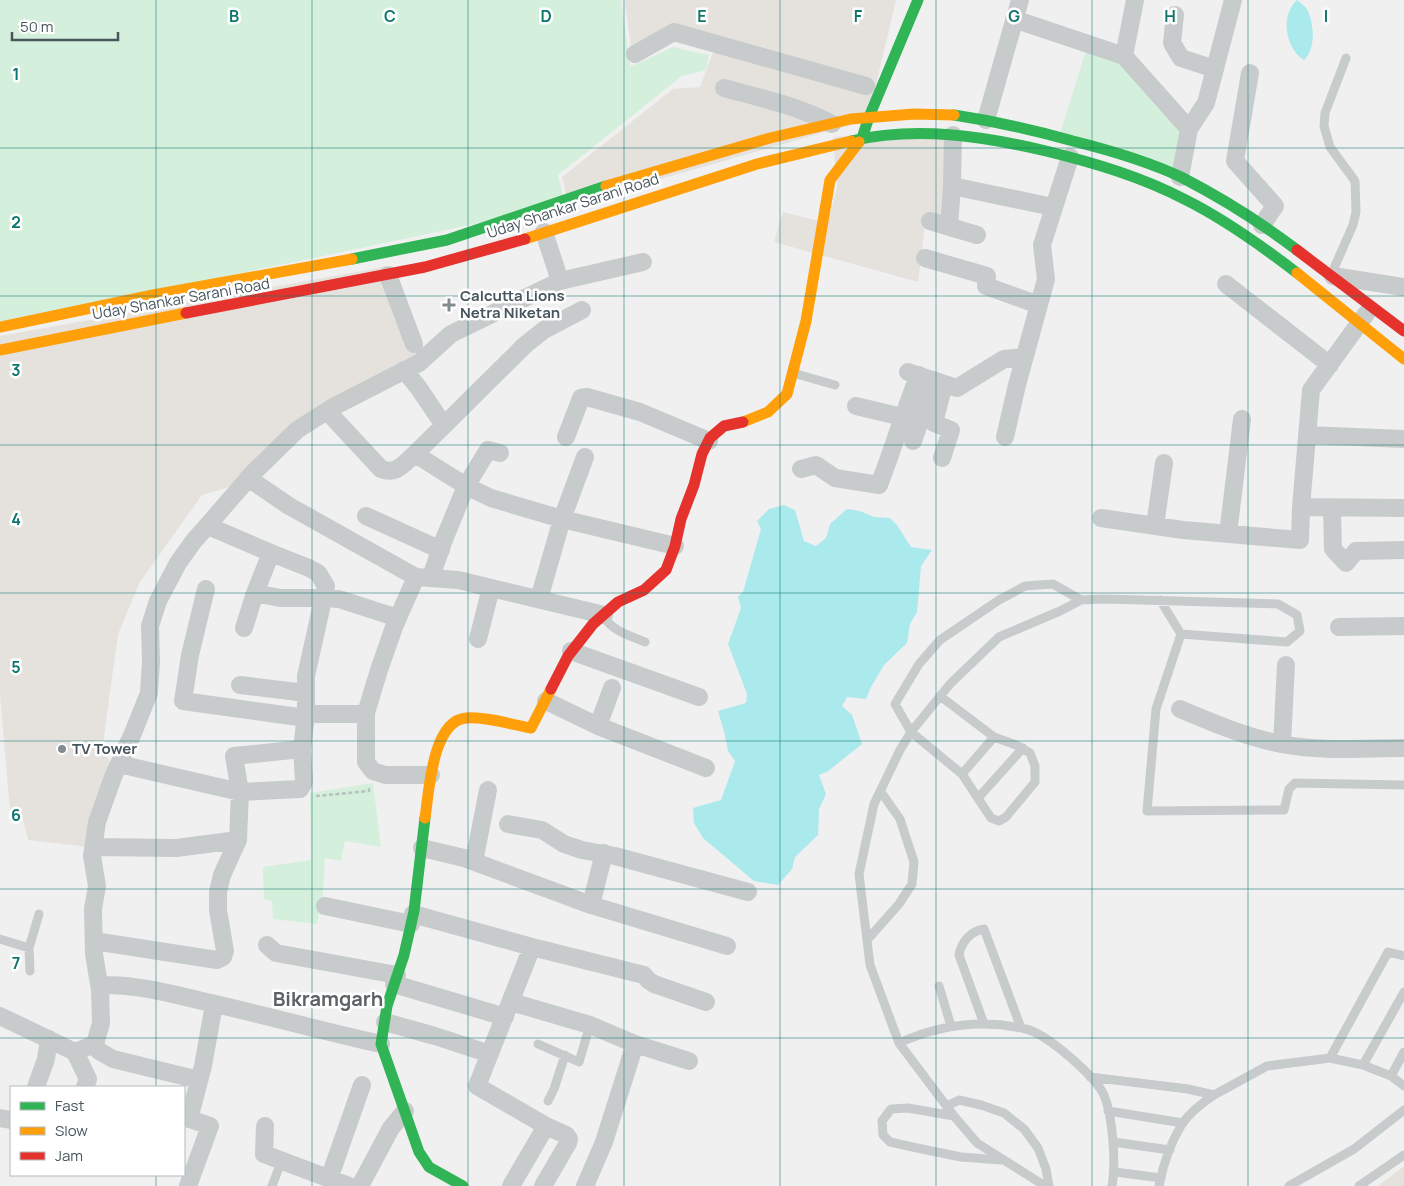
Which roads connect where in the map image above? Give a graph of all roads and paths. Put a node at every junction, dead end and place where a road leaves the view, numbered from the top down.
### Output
1 (918, 0) edge
2 (1020, 0) edge
3 (1135, 0) edge
4 (1233, 0) edge
5 (1175, 15) dead end
6 (1014, 19) junction
7 (635, 54) dead end
8 (1124, 56) junction
9 (1346, 58) dead end
10 (1215, 70) junction
11 (1250, 74) dead end
12 (866, 86) dead end
13 (724, 88) dead end
14 (853, 115) junction
15 (869, 117) junction
16 (986, 120) junction
17 (832, 124) junction
18 (1189, 130) junction
19 (953, 135) junction
20 (862, 138) junction
21 (840, 143) junction
22 (1070, 157) junction
23 (1180, 177) junction
24 (830, 180) junction
25 (952, 186) junction
26 (1053, 207) junction
27 (930, 221) dead end
28 (1262, 225) junction
29 (948, 227) junction
30 (544, 232) junction
31 (977, 235) dead end
32 (925, 258) dead end
33 (643, 262) dead end
34 (388, 276) junction
35 (1330, 276) junction
36 (560, 281) junction
37 (1226, 284) dead end
38 (1404, 287) edge
39 (1039, 305) junction
40 (1372, 306) junction
41 (582, 310) dead end
42 (1359, 323) junction
43 (0, 327) edge
44 (1404, 331) edge
45 (414, 344) dead end
46 (0, 350) edge
47 (1024, 357) junction
48 (1404, 359) edge
49 (1330, 365) junction
50 (404, 370) junction
51 (793, 373) junction
52 (926, 378) junction
53 (836, 385) dead end
54 (856, 406) dead end
55 (327, 410) junction
56 (902, 417) junction
57 (1242, 419) dead end
58 (443, 424) junction
59 (1307, 435) junction
60 (566, 437) dead end
61 (1005, 437) dead end
62 (1404, 439) edge
63 (709, 441) junction
64 (913, 442) dead end
65 (500, 453) dead end
66 (415, 454) junction
67 (584, 457) dead end
68 (942, 458) dead end
69 (1164, 462) dead end
70 (801, 470) dead end
71 (248, 478) junction
72 (466, 486) junction
73 (1301, 507) junction
74 (1332, 508) junction
75 (1404, 508) edge
76 (366, 516) dead end
77 (1102, 518) dead end
78 (562, 519) junction
79 (208, 526) junction
80 (1156, 526) junction
81 (1228, 534) junction
82 (675, 546) junction
83 (441, 550) junction
84 (1404, 550) edge
85 (271, 553) junction
86 (423, 577) junction
87 (491, 588) junction
88 (206, 589) dead end
89 (255, 593) junction
90 (324, 598) junction
91 (539, 599) junction
92 (1081, 600) junction
93 (1160, 600) junction
94 (604, 615) junction
95 (398, 618) junction
96 (1404, 626) edge
97 (1339, 627) dead end
98 (244, 628) dead end
99 (1181, 634) junction
100 (478, 639) dead end
101 (646, 642) dead end
102 (571, 651) junction
103 (1286, 665) dead end
104 (240, 685) dead end
105 (612, 688) dead end
106 (306, 693) junction
107 (940, 696) junction
108 (699, 697) dead end
109 (546, 700) junction
110 (1180, 709) dead end
111 (366, 714) junction
112 (306, 716) junction
113 (598, 726) junction
114 (911, 732) junction
115 (994, 737) junction
116 (1282, 744) junction
117 (1022, 748) junction
118 (1404, 748) edge
119 (302, 749) junction
120 (119, 764) junction
121 (706, 768) dead end
122 (373, 772) junction
123 (962, 774) junction
124 (431, 775) junction
125 (1404, 786) edge
126 (488, 790) dead end
127 (240, 792) junction
128 (881, 792) junction
129 (316, 796) dead end
130 (978, 798) junction
131 (508, 824) dead end
132 (238, 840) junction
133 (94, 847) junction
134 (422, 848) junction
135 (604, 853) junction
136 (474, 862) junction
137 (748, 892) dead end
138 (591, 905) junction
139 (325, 906) dead end
140 (39, 914) dead end
141 (412, 919) junction
142 (0, 939) edge
143 (867, 940) junction
144 (94, 941) junction
145 (267, 945) dead end
146 (727, 946) dead end
147 (532, 947) junction
148 (29, 948) junction
149 (1404, 956) edge
150 (30, 970) dead end
151 (396, 979) junction
152 (100, 985) junction
153 (938, 986) dead end
154 (1404, 992) edge
155 (706, 1002) dead end
156 (212, 1003) junction
157 (508, 1010) junction
158 (0, 1016) edge
159 (385, 1022) junction
160 (984, 1024) junction
161 (590, 1025) junction
162 (951, 1026) junction
163 (1021, 1028) junction
164 (49, 1039) junction
165 (95, 1044) junction
166 (381, 1044) junction
167 (538, 1044) dead end
168 (635, 1044) junction
169 (899, 1044) junction
170 (75, 1052) junction
171 (1404, 1052) edge
172 (490, 1054) junction
173 (565, 1055) junction
174 (1330, 1058) junction
175 (689, 1060) dead end
176 (1363, 1065) junction
177 (1391, 1076) junction
178 (1090, 1077) junction
179 (199, 1080) junction
180 (362, 1085) dead end
181 (36, 1086) edge
182 (89, 1086) edge
183 (1404, 1086) edge
184 (1214, 1095) junction
185 (548, 1101) dead end
186 (946, 1106) junction
187 (1404, 1110) edge
188 (405, 1111) junction
189 (1108, 1111) junction
190 (954, 1116) junction
191 (186, 1118) edge
192 (1182, 1123) junction
193 (266, 1126) dead end
194 (546, 1126) junction
195 (1114, 1142) junction
196 (1170, 1150) junction
197 (1404, 1155) edge
198 (1004, 1160) junction
199 (281, 1162) junction
200 (1115, 1172) junction
201 (329, 1179) junction
202 (1160, 1182) edge
203 (188, 1186) edge
204 (272, 1186) edge
205 (349, 1186) edge
206 (358, 1186) edge
207 (463, 1186) edge
208 (511, 1186) edge
209 (543, 1186) edge
210 (585, 1186) edge
211 (1047, 1186) edge
212 (1112, 1186) edge
213 (1289, 1186) edge
214 (1359, 1186) edge

1 - 15 street
2 - 6 street
3 - 8 street
4 - 10 street
5 - 10 street
6 - 8 street
6 - 16 street
7 - 12 street
8 - 18 street
9 - 35 lane
10 - 18 street
11 - 28 street
13 - 17 street
14 - 15 street, Uday Shankar Sarani Road
14 - 17 street, Uday Shankar Sarani Road
14 - 21 street
15 - 16 street, Uday Shankar Sarani Road
15 - 20 street
16 - 23 street, Uday Shankar Sarani Road
17 - 43 street, Uday Shankar Sarani Road
18 - 23 street
19 - 20 street, Uday Shankar Sarani Road
19 - 22 street, Uday Shankar Sarani Road
19 - 25 street
20 - 21 street, Uday Shankar Sarani Road
20 - 24 street
21 - 24 street
21 - 30 street, Uday Shankar Sarani Road
22 - 26 street
22 - 42 street, Uday Shankar Sarani Road
23 - 28 street, Uday Shankar Sarani Road
24 - 51 street
25 - 26 street
25 - 29 street
26 - 39 street
27 - 29 street
28 - 35 street, Uday Shankar Sarani Road
29 - 31 street
30 - 34 street, Uday Shankar Sarani Road
30 - 36 street
32 - 39 street
33 - 36 street
34 - 45 street
34 - 46 street, Uday Shankar Sarani Road
35 - 38 street
35 - 40 street, Uday Shankar Sarani Road
36 - 50 street
37 - 49 street
39 - 47 street
40 - 42 street
40 - 44 street, Uday Shankar Sarani Road
41 - 58 street
42 - 48 street, Uday Shankar Sarani Road
42 - 49 street
47 - 52 street
47 - 61 street
49 - 59 street
50 - 55 street
50 - 58 street
51 - 53 lane
51 - 63 street
52 - 56 street
52 - 64 street
52 - 68 street
54 - 56 street
55 - 66 street
55 - 71 street
56 - 70 street
57 - 81 street
58 - 66 street
59 - 62 street
59 - 73 street
60 - 63 street
63 - 82 street
65 - 72 street
66 - 72 street
67 - 78 street
69 - 80 street
71 - 79 street
71 - 86 street
72 - 78 street
72 - 83 street
73 - 74 street
73 - 81 street
74 - 75 street
74 - 84 street
76 - 83 street
77 - 80 street
78 - 82 street
78 - 91 street
79 - 85 street
79 - 120 street
80 - 81 street
82 - 94 street
83 - 86 street
85 - 89 street
85 - 90 street
86 - 87 street
86 - 95 street
87 - 91 street
87 - 100 street
88 - 112 street
89 - 90 street
89 - 98 street
90 - 95 street
90 - 106 street
91 - 94 street
92 - 93 lane
92 - 107 lane
92 - 114 lane
93 - 99 lane
93 - 99 lane
94 - 101 lane
94 - 102 street
95 - 111 street
96 - 97 street
99 - 125 lane
102 - 108 street
102 - 109 street
103 - 116 street
104 - 106 street
105 - 113 street
106 - 112 street
107 - 114 lane
107 - 115 lane
109 - 113 street
109 - 124 street
110 - 116 street
111 - 112 street
111 - 122 street
112 - 119 street
113 - 121 street
114 - 123 lane
114 - 128 lane
115 - 117 lane
115 - 123 lane
116 - 118 street
117 - 130 lane
117 - 130 lane
119 - 127 street
119 - 127 street
120 - 127 street
120 - 133 street
122 - 124 street
122 - 129 path
123 - 130 lane
124 - 134 street
126 - 136 street
127 - 132 street
128 - 143 lane
128 - 143 lane
131 - 135 street
132 - 133 street
132 - 144 street
133 - 144 street
134 - 136 street
134 - 141 street
135 - 137 street
135 - 138 street
136 - 138 street
138 - 146 street
139 - 141 street
140 - 148 lane
141 - 147 street
141 - 151 street
142 - 148 lane
143 - 169 lane
144 - 152 street
145 - 151 street
147 - 155 street
147 - 157 street
148 - 150 lane
149 - 174 lane
151 - 157 street
151 - 159 street
152 - 156 street
152 - 165 street
153 - 162 lane
154 - 176 lane
156 - 166 street
156 - 179 street
157 - 161 street
157 - 172 street
158 - 164 street
159 - 166 street
159 - 172 street
160 - 162 lane
160 - 163 lane
160 - 163 lane
161 - 168 street
161 - 173 lane
162 - 169 lane
163 - 178 lane
164 - 170 street
164 - 181 street
165 - 170 street
165 - 179 street
166 - 188 street
167 - 173 lane
168 - 175 street
168 - 210 street
169 - 186 lane
170 - 182 street
171 - 177 lane
172 - 194 street
173 - 185 lane
174 - 176 lane
174 - 184 lane
176 - 177 lane
177 - 183 lane
178 - 184 lane
178 - 189 lane
179 - 191 street
180 - 201 street
184 - 192 lane
186 - 190 lane
186 - 211 lane
187 - 213 lane
188 - 206 street
188 - 207 street
189 - 192 lane
189 - 195 lane
190 - 198 lane
190 - 198 lane
191 - 203 street
192 - 196 lane
193 - 199 street
194 - 208 street
194 - 209 street
195 - 196 lane
195 - 200 lane
196 - 202 lane
197 - 214 lane
198 - 211 lane
199 - 201 street
199 - 204 lane
200 - 202 lane
200 - 212 lane
201 - 205 street

